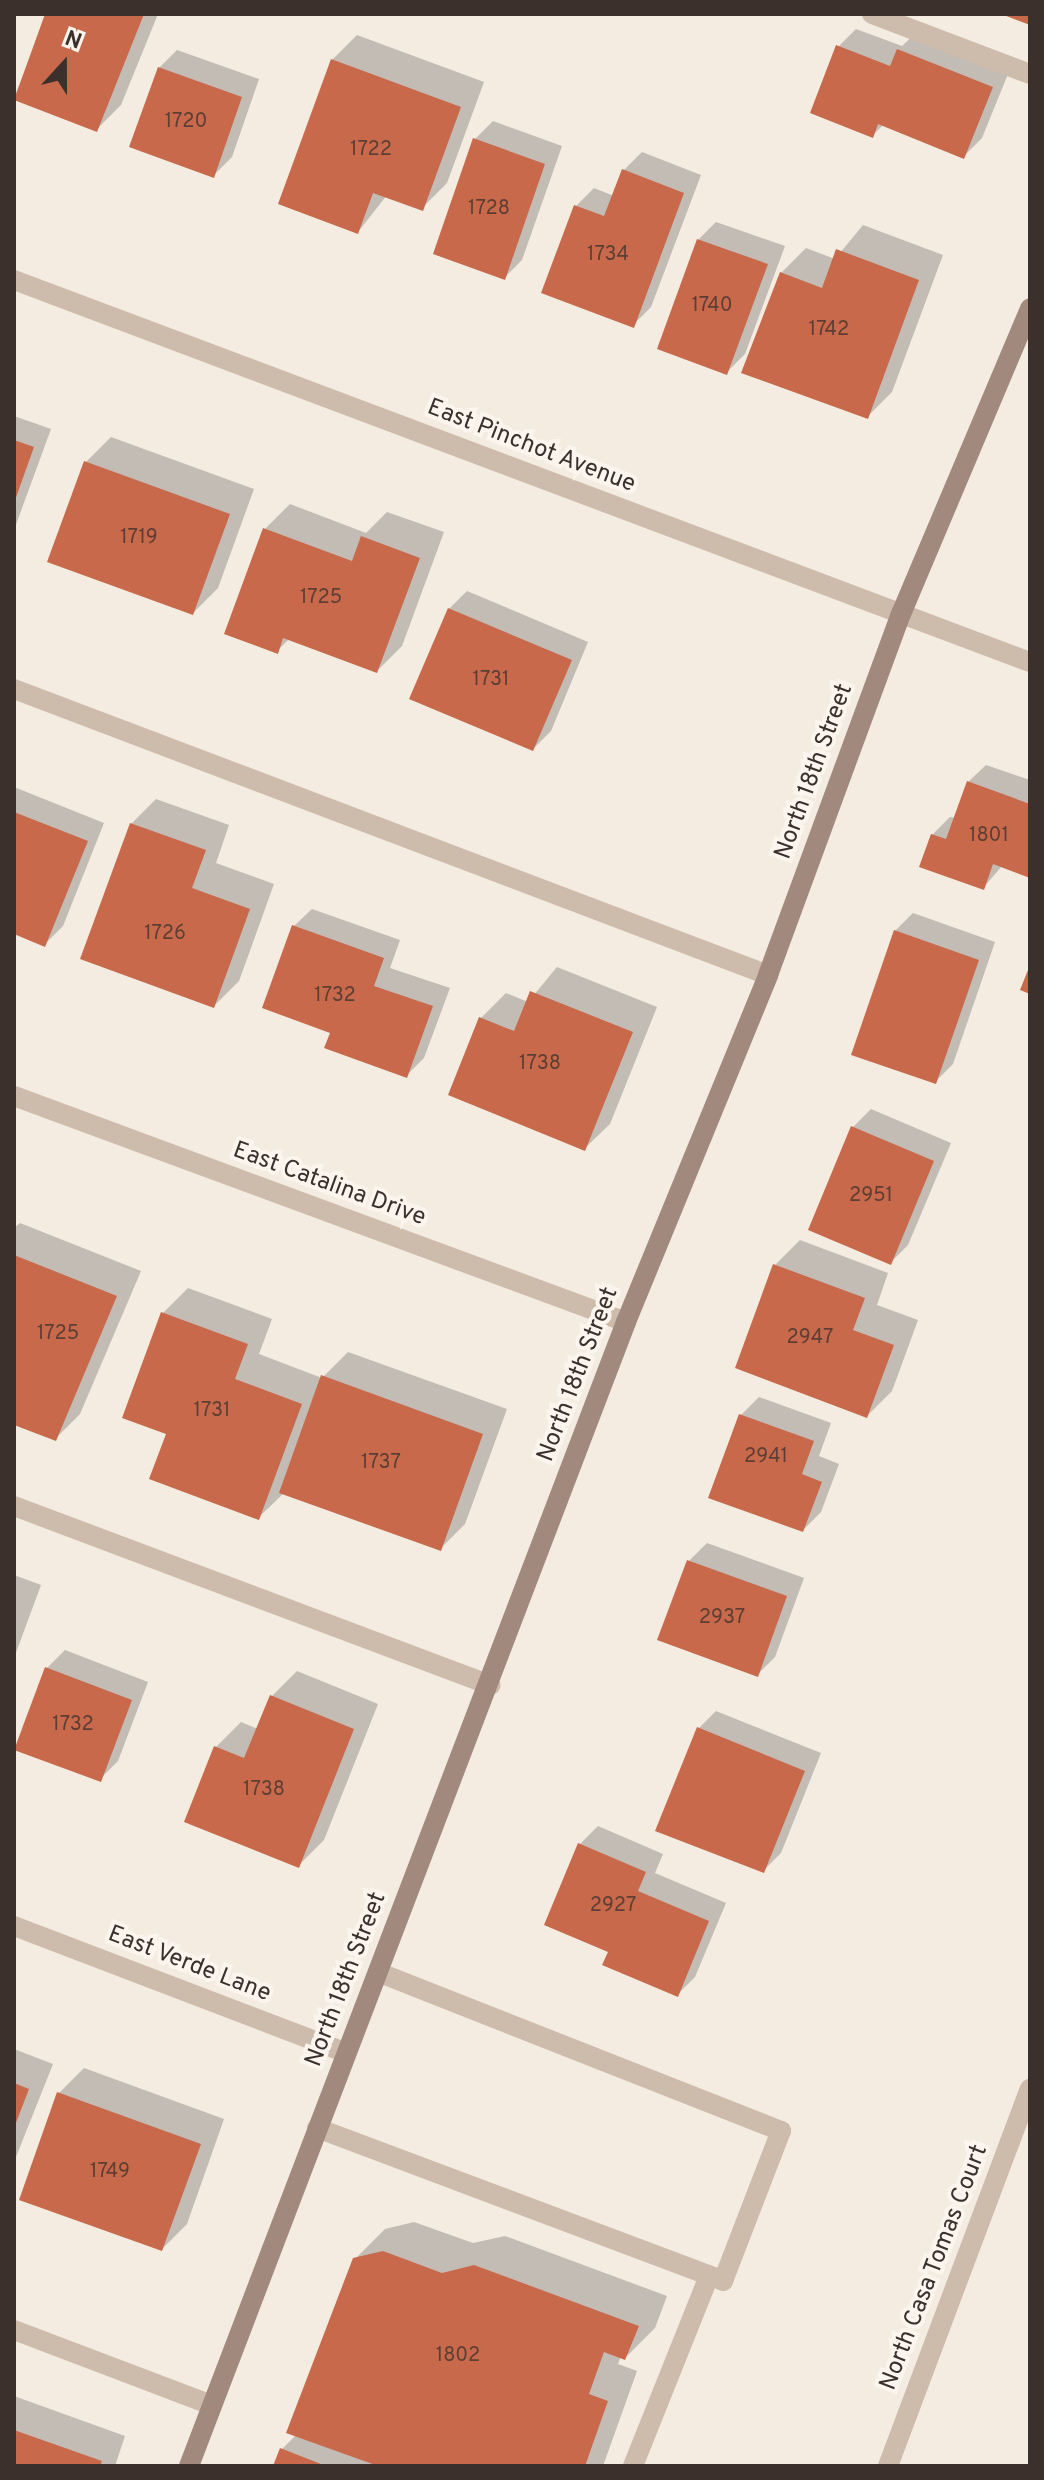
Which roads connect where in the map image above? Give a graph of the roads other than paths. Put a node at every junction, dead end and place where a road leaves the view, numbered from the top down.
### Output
1 (872, 14) edge
2 (1030, 74) edge
3 (14, 280) edge
4 (1030, 308) edge
5 (901, 614) junction
6 (1030, 662) edge
7 (14, 689) edge
8 (768, 975) junction
9 (14, 1096) edge
10 (626, 1322) junction
11 (14, 1506) edge
12 (490, 1685) junction
13 (14, 1926) edge
14 (378, 1972) junction
15 (346, 2053) junction
16 (1030, 2089) edge
17 (317, 2128) junction
18 (709, 2276) junction
19 (14, 2330) edge
20 (211, 2405) junction
21 (189, 2466) edge
22 (633, 2466) edge
23 (888, 2466) edge

1 - 2 street
3 - 5 street, East Pinchot Avenue
4 - 5 street, North 18th Street
5 - 6 street, East Pinchot Avenue
5 - 8 street, North 18th Street
7 - 8 street
8 - 10 street, North 18th Street
9 - 10 street, East Catalina Drive
10 - 12 street, North 18th Street
11 - 12 street
12 - 14 street, North 18th Street
13 - 15 street, East Verde Lane
14 - 15 street, North 18th Street
14 - 18 street
15 - 17 street, North 18th Street
16 - 23 street, North Casa Tomas Court
17 - 18 street
17 - 20 street, North 18th Street
18 - 22 street
19 - 20 street
20 - 21 street, North 18th Street

